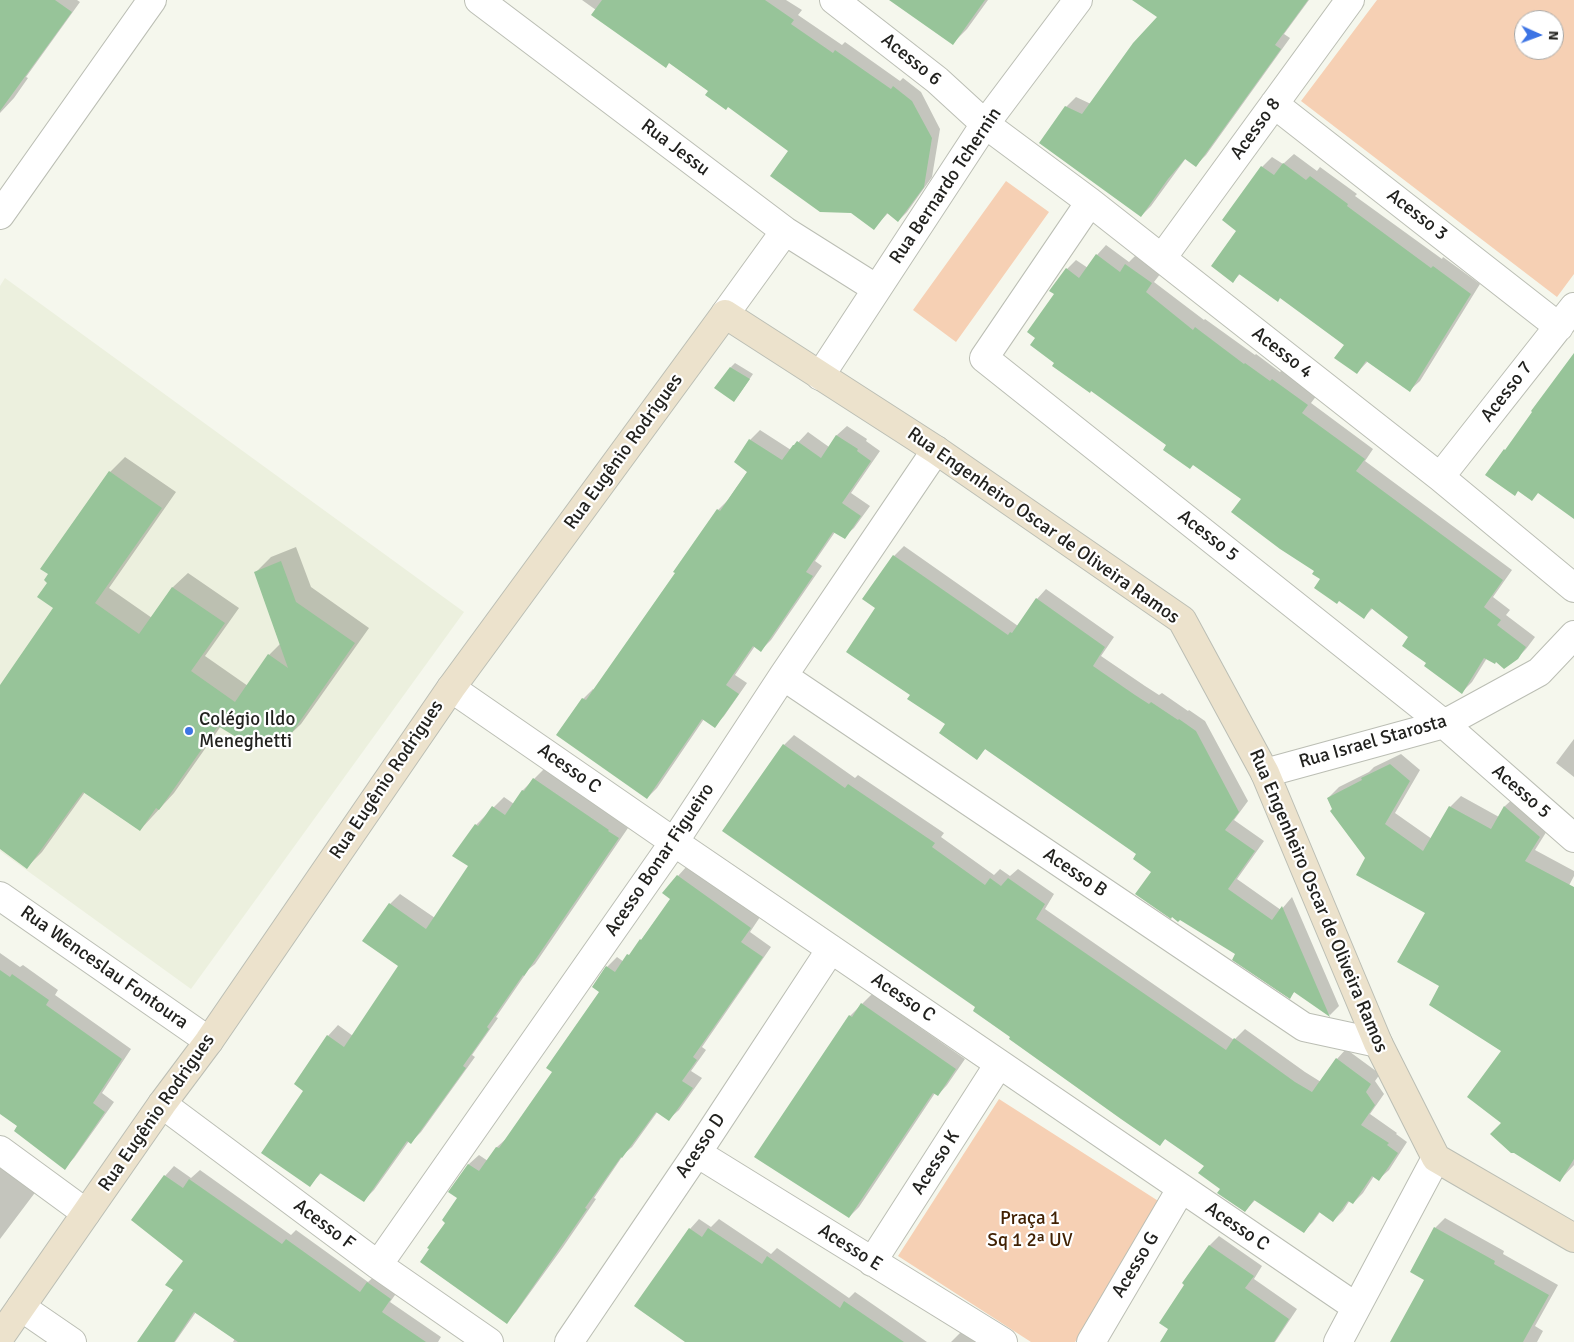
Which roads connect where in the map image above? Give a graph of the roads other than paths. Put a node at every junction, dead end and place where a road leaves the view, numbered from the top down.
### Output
1 (478, 0) edge
2 (834, 0) edge
3 (1078, 0) edge
4 (1350, 0) edge
5 (142, 4) edge
6 (1274, 104) junction
7 (985, 124) junction
8 (1090, 202) junction
9 (0, 215) edge
10 (785, 231) junction
11 (1162, 258) junction
12 (877, 289) junction
13 (725, 314) junction
14 (1566, 317) edge
15 (820, 376) junction
16 (936, 450) junction
17 (1440, 477) junction
18 (1574, 588) edge
19 (1574, 635) edge
20 (783, 676) junction
21 (451, 688) junction
22 (1444, 724) junction
23 (1265, 773) junction
24 (1574, 838) edge
25 (674, 842) junction
26 (0, 896) edge
27 (831, 949) junction
28 (209, 1041) junction
29 (1378, 1043) junction
30 (999, 1064) junction
31 (162, 1104) junction
32 (0, 1150) edge
33 (697, 1153) junction
34 (1436, 1158) junction
35 (1181, 1189) junction
36 (86, 1213) junction
37 (1574, 1238) edge
38 (872, 1262) junction
39 (378, 1265) junction
40 (1356, 1307) junction
41 (21, 1308) junction
42 (0, 1337) edge
43 (72, 1342) edge
44 (489, 1342) edge
45 (569, 1342) edge
46 (1003, 1342) edge
47 (1091, 1342) edge
48 (1338, 1342) edge

1 - 10 street, Rua Jessu
2 - 7 street, Acesso 6
3 - 7 street, Rua Bernardo Tchernin
4 - 6 street, Acesso 8
5 - 9 street
6 - 11 street, Acesso 8
6 - 14 street, Acesso 3
7 - 8 street, Acesso 4
7 - 12 street, Rua Bernardo Tchernin
8 - 11 street, Acesso 4
8 - 22 street, Acesso 5
10 - 12 street, Rua Jessu
10 - 13 street, Rua Eugênio Rodrigues
11 - 17 street, Acesso 4
12 - 15 street, Rua Bernardo Tchernin
13 - 15 street, Rua Engenheiro Oscar de Oliveira Ramos
13 - 21 street, Rua Eugênio Rodrigues
14 - 17 street, Acesso 7
15 - 16 street, Rua Engenheiro Oscar de Oliveira Ramos
16 - 20 street, Acesso Bonar Figueiro
16 - 23 street, Rua Engenheiro Oscar de Oliveira Ramos
17 - 18 street, Acesso 4
19 - 22 street, Rua Israel Starosta
20 - 25 street, Acesso Bonar Figueiro
20 - 29 street, Acesso B
21 - 25 street, Acesso C
21 - 28 street, Rua Eugênio Rodrigues
22 - 23 street, Rua Israel Starosta
22 - 24 street, Acesso 5
23 - 29 street, Rua Engenheiro Oscar de Oliveira Ramos
25 - 27 street, Acesso C
25 - 39 street, Acesso Bonar Figueiro
26 - 28 street, Rua Wenceslau Fontoura
27 - 30 street, Acesso C
27 - 33 street, Acesso D
28 - 31 street, Rua Eugênio Rodrigues
29 - 34 street, Rua Engenheiro Oscar de Oliveira Ramos
30 - 35 street, Acesso C
30 - 38 street, Acesso K
31 - 36 street, Rua Eugênio Rodrigues
31 - 39 street, Acesso F
32 - 36 street
33 - 38 street, Acesso E
33 - 45 street, Acesso D
34 - 37 street
34 - 40 street
35 - 40 street, Acesso C
35 - 47 street, Acesso G
36 - 41 street, Rua Eugênio Rodrigues
38 - 46 street, Acesso E
39 - 44 street, Acesso F
40 - 48 street
41 - 42 street, Rua Eugênio Rodrigues
41 - 43 street

